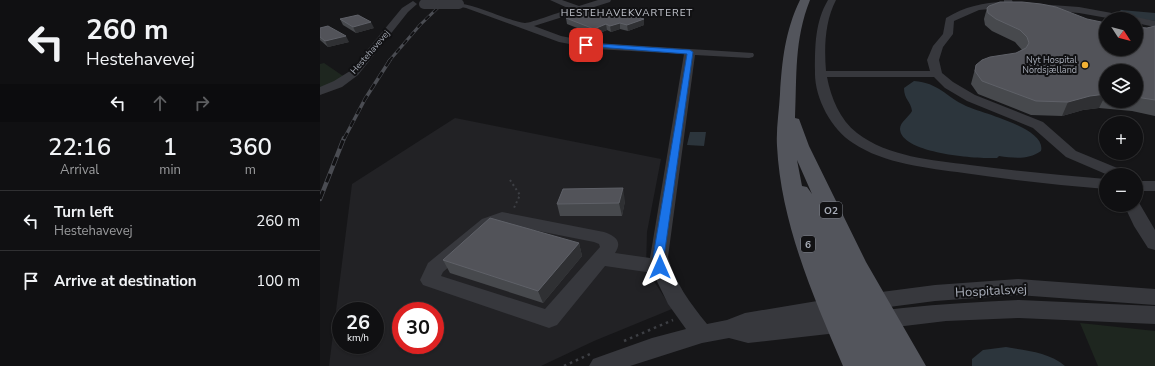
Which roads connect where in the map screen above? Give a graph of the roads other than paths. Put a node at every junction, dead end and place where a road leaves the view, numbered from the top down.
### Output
1 (607, 0) edge
2 (805, 0) edge
3 (832, 0) edge
4 (551, 2) edge
5 (566, 2) edge
6 (414, 3) edge
7 (1015, 4) edge
8 (579, 9) junction
9 (1099, 14) edge
10 (1143, 21) edge
11 (1155, 24) edge
12 (525, 26) junction
13 (690, 52) junction
14 (749, 54) dead end
15 (820, 74) junction
16 (937, 74) junction
17 (320, 91) edge
18 (788, 97) junction
19 (1105, 168) edge
20 (1099, 183) edge
21 (1143, 186) edge
22 (1155, 186) edge
23 (1136, 212) edge
24 (1155, 242) edge
25 (600, 258) junction
26 (660, 267) junction
27 (1155, 297) edge
28 (857, 312) junction
29 (1155, 315) edge
30 (702, 334) junction
31 (598, 359) edge
32 (858, 366) edge
33 (883, 366) edge
34 (911, 366) edge

1 - 8 street
2 - 18 main road
3 - 15 street
4 - 5 street
5 - 8 street
6 - 12 street, Hestehavevej, bridge
6 - 17 street, Hestehavevej
7 - 9 street
7 - 16 street
8 - 12 street
10 - 11 street
12 - 13 street, Hestehavevej
13 - 14 street, Hestehavevej
13 - 26 street
15 - 16 street
15 - 20 street
16 - 19 street
18 - 28 main road, O2
18 - 28 main road
21 - 22 street
23 - 24 street
25 - 25 street
25 - 26 street
26 - 30 street
27 - 28 street, Hospitalsvej
28 - 29 street, Hospitalsvej
28 - 30 street
28 - 32 main road
28 - 33 main road
28 - 34 main road, O2
30 - 31 street

